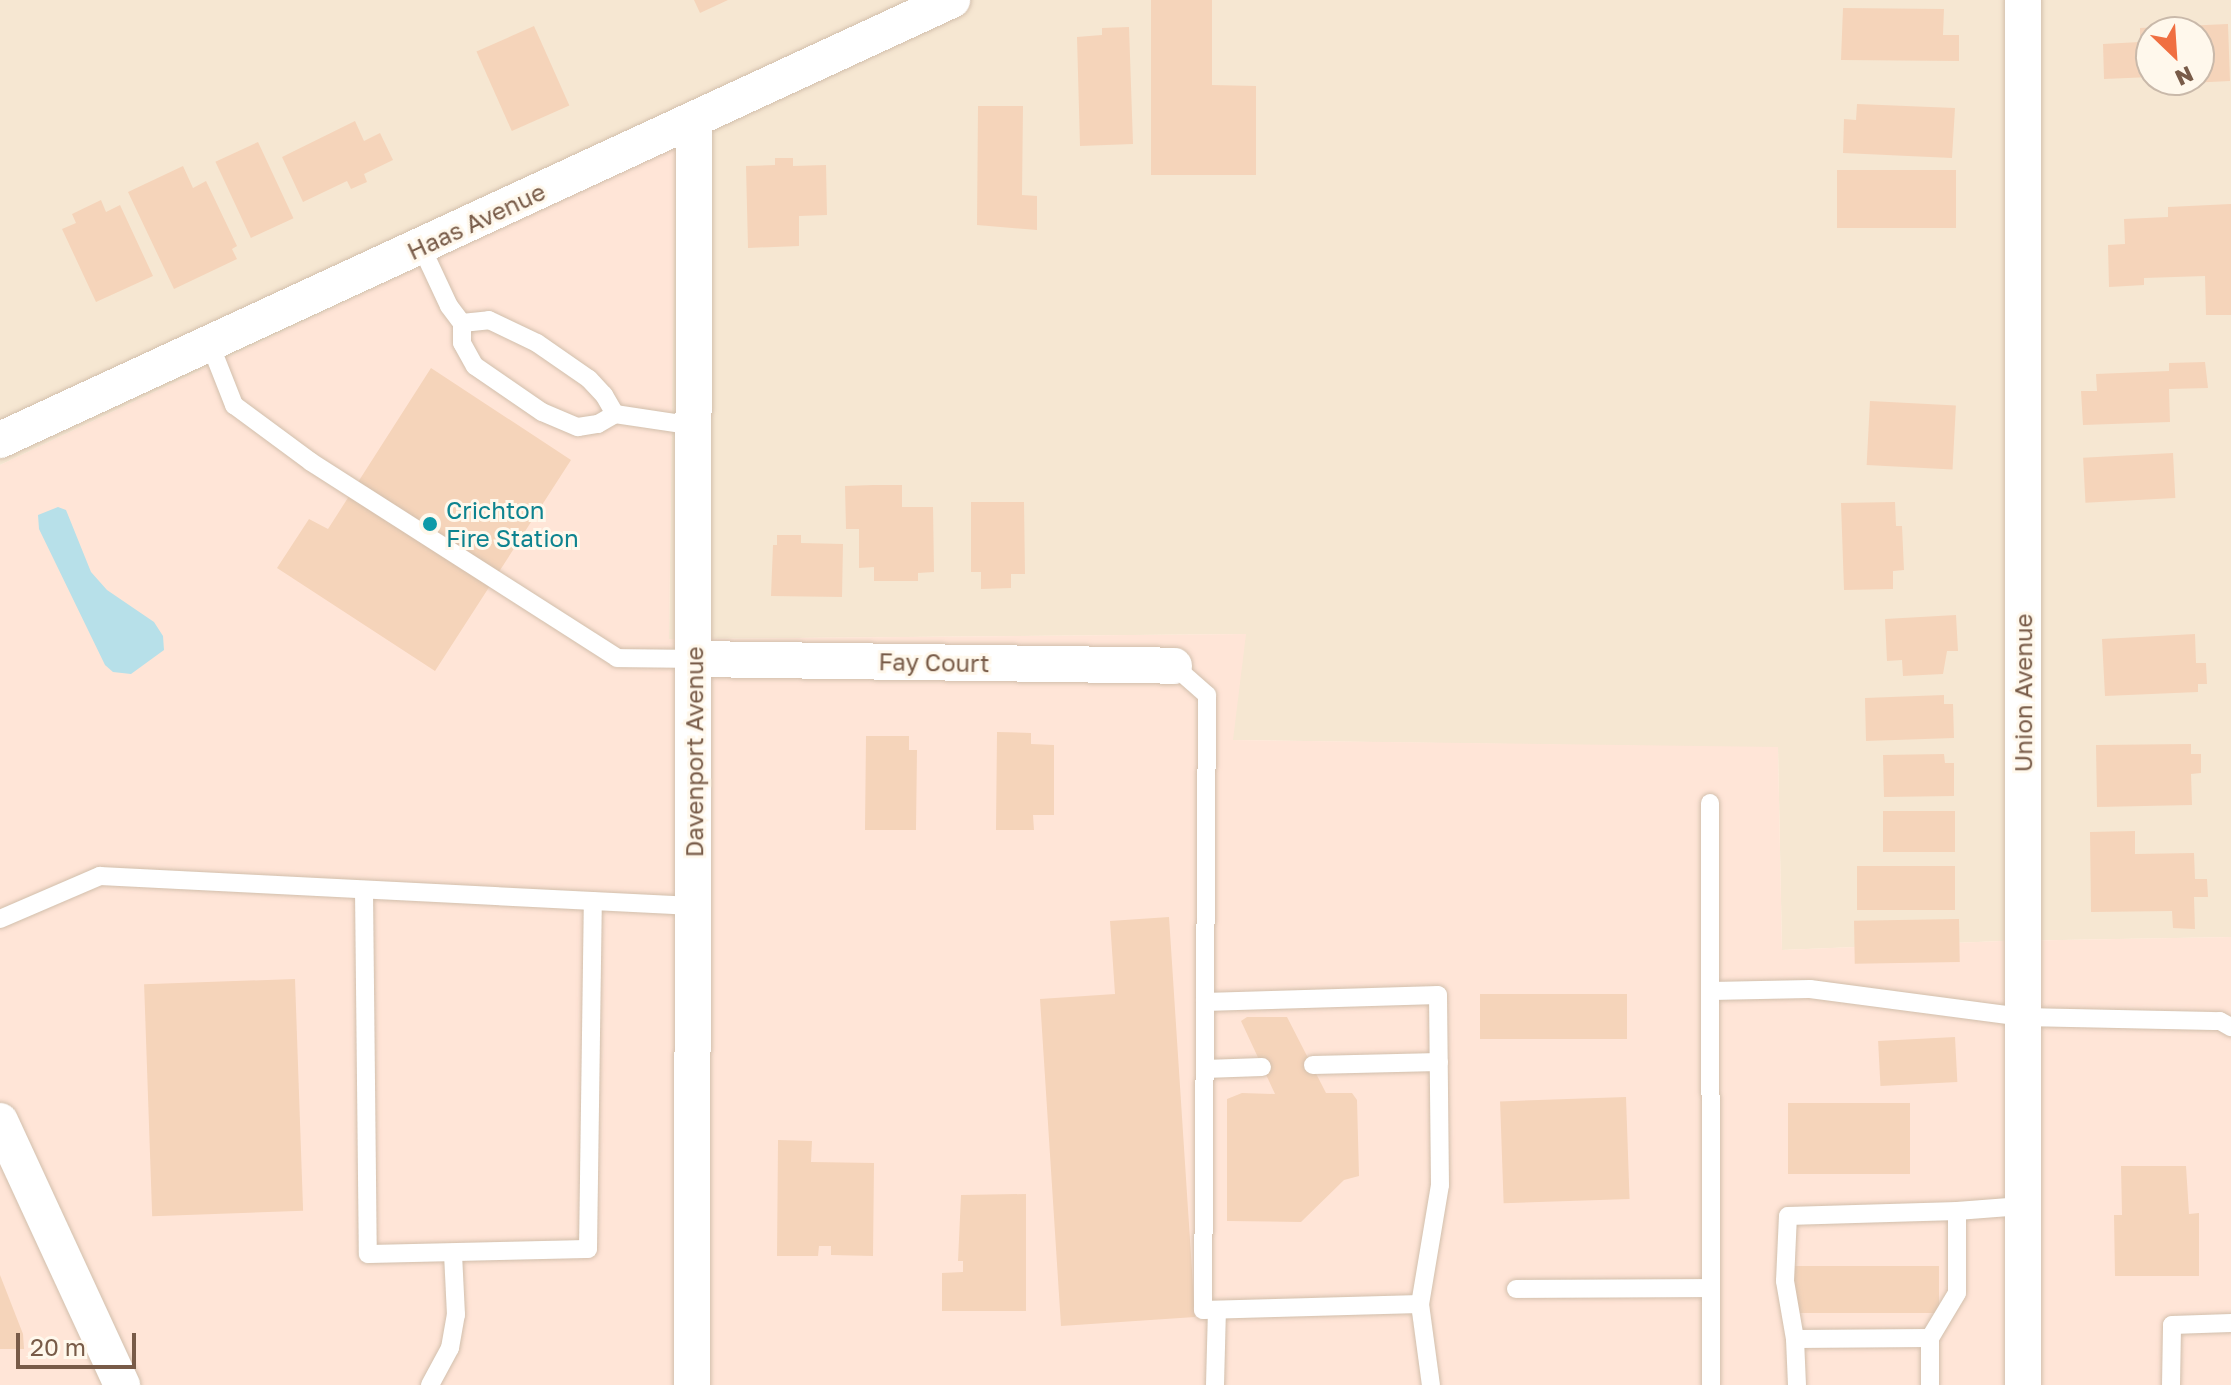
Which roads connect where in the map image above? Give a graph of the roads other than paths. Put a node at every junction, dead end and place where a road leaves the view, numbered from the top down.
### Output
1 (952, 0) edge
2 (2023, 0) edge
3 (694, 120) junction
4 (421, 246) junction
5 (462, 323) junction
6 (210, 344) junction
7 (615, 414) junction
8 (694, 426) junction
9 (0, 440) edge
10 (694, 659) junction
11 (1174, 666) joint
12 (1710, 803) dead end
13 (364, 891) junction
14 (593, 901) junction
15 (693, 906) junction
16 (0, 919) edge
17 (1711, 991) junction
18 (1205, 1002) junction
19 (2023, 1017) junction
20 (2231, 1027) edge
21 (1439, 1062) junction
22 (1313, 1065) dead end
23 (1262, 1067) dead end
24 (1205, 1069) junction
25 (0, 1121) edge
26 (2022, 1206) junction
27 (1957, 1211) junction
28 (453, 1253) junction
29 (1711, 1288) junction
30 (1516, 1289) dead end
31 (1420, 1304) junction
32 (1217, 1310) junction
33 (2231, 1323) edge
34 (1930, 1338) junction
35 (1795, 1339) junction
36 (122, 1385) edge
37 (430, 1385) edge
38 (692, 1385) edge
39 (1215, 1385) edge
40 (1431, 1385) edge
41 (1711, 1385) edge
42 (1797, 1385) edge
43 (1930, 1385) edge
44 (2023, 1385) edge
45 (2171, 1385) edge

1 - 3 street, Haas Avenue
2 - 19 street, Union Avenue
3 - 4 street, Haas Avenue
3 - 8 street, Davenport Avenue
4 - 5 lane
4 - 6 street, Haas Avenue
5 - 7 lane
5 - 7 lane
6 - 9 street, Haas Avenue
6 - 10 lane
7 - 8 lane
8 - 10 street, Davenport Avenue
10 - 11 street, Fay Court
10 - 15 street, Davenport Avenue
11 - 18 lane
12 - 17 lane
13 - 14 lane
13 - 16 lane
13 - 28 lane
14 - 15 lane
14 - 28 lane
15 - 38 street, Davenport Avenue
17 - 19 lane
17 - 29 lane
18 - 21 lane
18 - 24 lane
19 - 20 lane
19 - 26 street, Union Avenue
21 - 22 lane
21 - 31 lane
23 - 24 lane
24 - 32 lane
25 - 36 street
26 - 27 lane
26 - 44 street, Union Avenue
27 - 34 lane
27 - 35 lane
28 - 37 lane
29 - 30 lane
29 - 41 lane
31 - 32 lane
31 - 40 lane
32 - 39 lane
33 - 45 lane
34 - 35 lane
34 - 43 lane
35 - 42 lane

